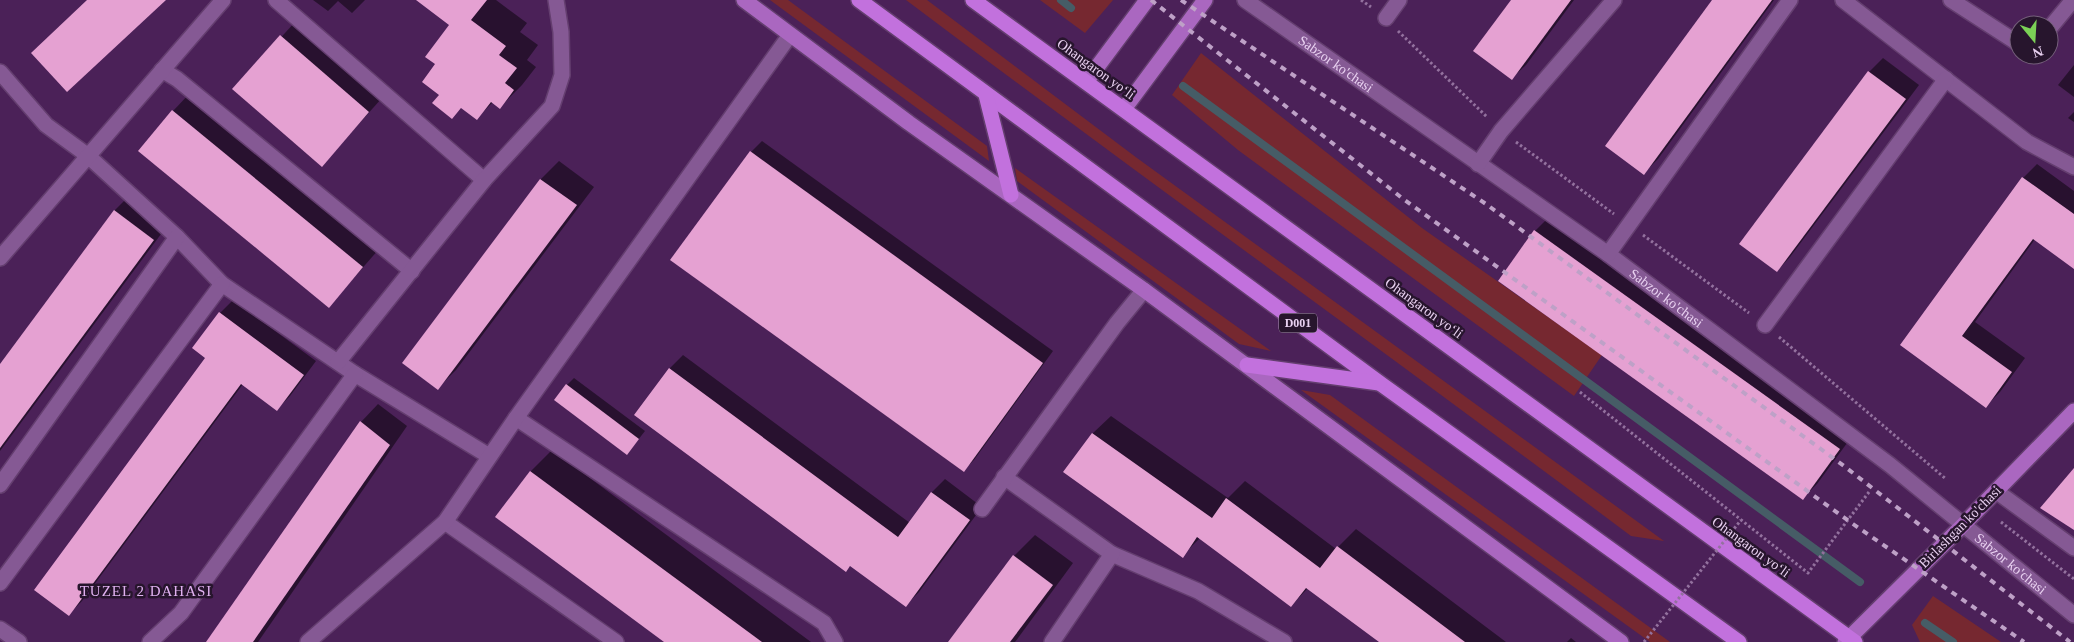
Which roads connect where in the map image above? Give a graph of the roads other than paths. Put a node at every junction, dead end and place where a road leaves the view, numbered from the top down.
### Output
1 (223, 0) edge
2 (276, 0) edge
3 (556, 0) edge
4 (744, 0) edge
5 (860, 0) edge
6 (973, 0) edge
7 (1146, 0) edge
8 (1205, 0) edge
9 (1245, 0) edge
10 (1399, 0) edge
11 (1614, 0) edge
12 (1790, 0) edge
13 (1843, 0) edge
14 (1951, 0) edge
15 (2073, 0) edge
16 (2059, 17) edge
17 (1386, 18) road end
18 (790, 35) junction
19 (2009, 38) edge
20 (162, 70) junction
21 (0, 72) edge
22 (1946, 79) junction
23 (1086, 82) junction
24 (986, 94) junction
25 (1124, 109) junction
26 (87, 155) junction
27 (1478, 164) junction
28 (2074, 167) edge
29 (484, 180) junction
30 (1011, 195) junction
31 (177, 237) junction
32 (1608, 254) junction
33 (0, 258) edge
34 (412, 271) junction
35 (222, 284) junction
36 (1144, 290) junction
37 (1766, 325) road end
38 (338, 362) junction
39 (1246, 365) junction
40 (356, 374) junction
41 (1381, 384) junction
42 (2074, 411) edge
43 (516, 418) junction
44 (489, 456) junction
45 (1004, 477) junction
46 (0, 484) edge
47 (1996, 491) junction
48 (982, 508) dead end
49 (445, 522) junction
50 (1962, 526) junction
51 (2074, 548) edge
52 (1112, 554) junction
53 (0, 583) edge
54 (2074, 615) edge
55 (0, 629) edge
56 (1850, 641) edge
57 (19, 642) edge
58 (150, 642) edge
59 (308, 642) edge
60 (616, 642) edge
61 (835, 642) edge
62 (1052, 642) edge
63 (1284, 642) edge
64 (1621, 642) edge
65 (1740, 642) edge

1 - 20 street
2 - 29 street
3 - 29 street
4 - 18 main road
5 - 24 highway, D001
6 - 23 highway, Ohangaron yoʻli
7 - 23 main road
8 - 25 main road
9 - 27 street, Sabzor ko'chasi
10 - 17 street
11 - 27 street
12 - 32 street
13 - 22 street
14 - 19 street
15 - 16 street
18 - 30 main road
18 - 43 street
20 - 26 street
20 - 34 street
21 - 26 street
22 - 28 street
22 - 37 street
23 - 25 highway, Ohangaron yoʻli
24 - 30 highway
24 - 41 highway, D001
25 - 56 highway, Ohangaron yoʻli
26 - 31 street
26 - 33 street
27 - 32 street, Sabzor ko'chasi
29 - 34 street
30 - 36 main road
31 - 35 street
31 - 46 street
32 - 50 street, Sabzor ko'chasi
34 - 38 street
35 - 38 street
35 - 53 street
36 - 39 main road
36 - 45 street
38 - 40 street
39 - 41 highway
39 - 64 main road
40 - 44 street
40 - 58 street
41 - 65 highway, D001
42 - 47 main road, Birlashgan ko'chasi
43 - 44 street
43 - 61 street
44 - 49 street
45 - 48 street
45 - 52 street
47 - 50 main road, Birlashgan ko'chasi
47 - 51 street
49 - 59 street
49 - 60 street
50 - 54 street, Sabzor ko'chasi
50 - 56 main road, Birlashgan ko'chasi
52 - 62 street
52 - 63 street
55 - 57 street

